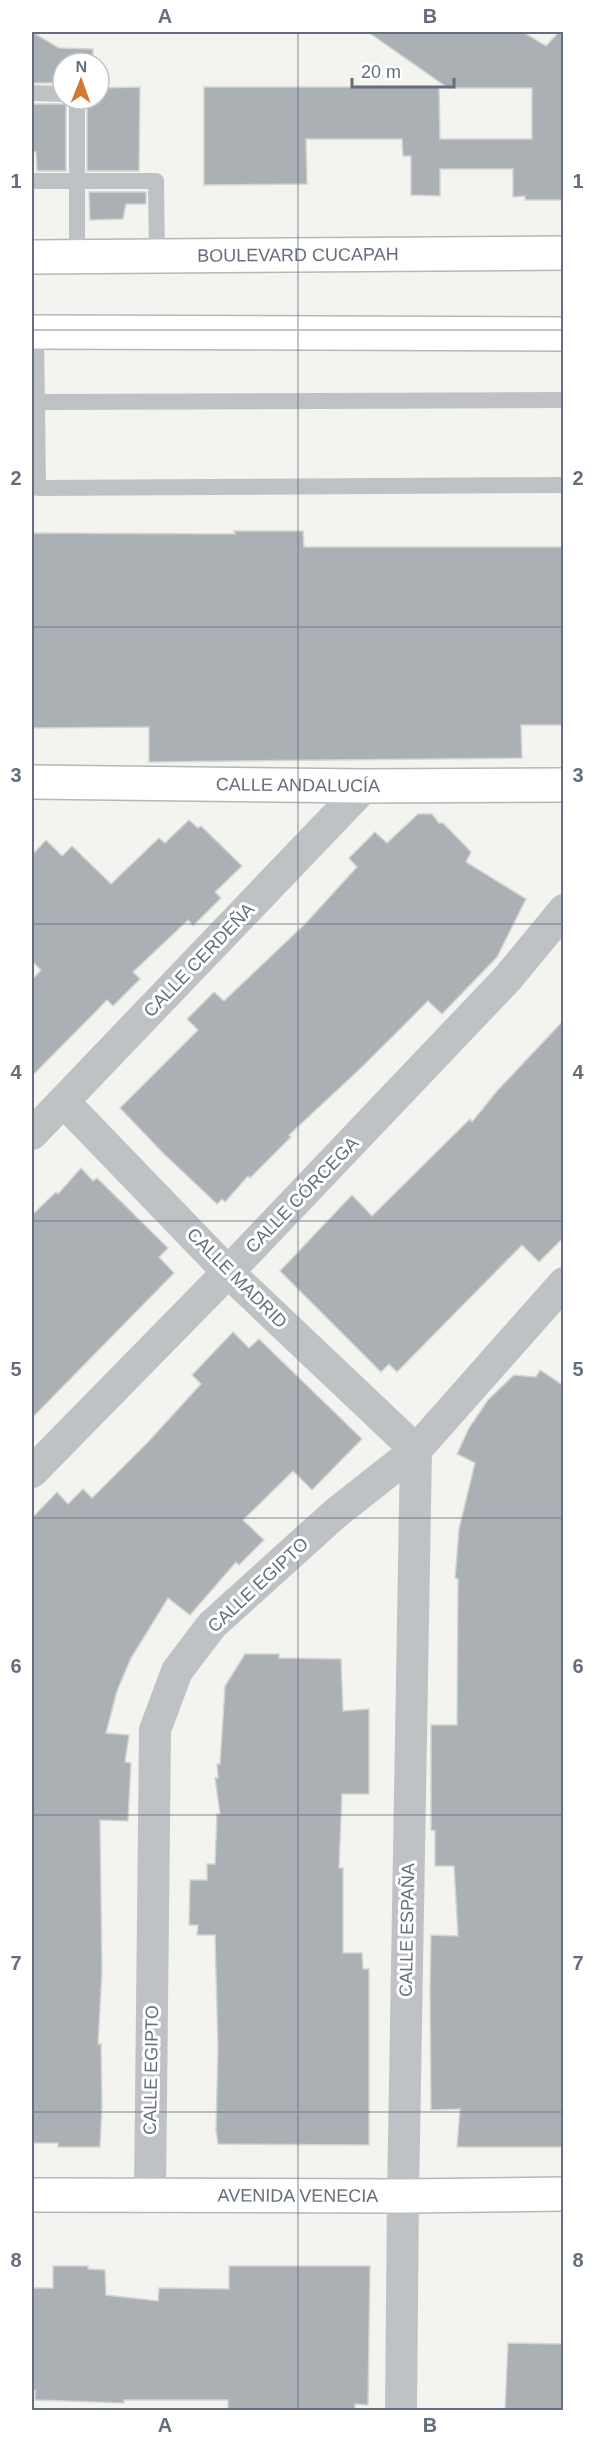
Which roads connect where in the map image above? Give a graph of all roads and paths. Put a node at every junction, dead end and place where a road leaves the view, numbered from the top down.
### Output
1 (32, 93) edge
2 (51, 94) edge
3 (77, 111) edge
4 (32, 181) edge
5 (77, 181) junction
6 (564, 253) edge
7 (157, 256) junction
8 (32, 257) edge
9 (77, 257) junction
10 (34, 332) edge
11 (564, 334) edge
12 (564, 400) edge
13 (37, 402) junction
14 (564, 485) edge
15 (32, 782) edge
16 (564, 784) edge
17 (366, 786) junction
18 (564, 910) edge
19 (63, 1102) junction
20 (32, 1134) edge
21 (228, 1272) junction
22 (564, 1283) edge
23 (416, 1450) junction
24 (32, 1472) edge
25 (150, 2194) junction
26 (564, 2194) edge
27 (32, 2195) edge
28 (403, 2196) junction
29 (401, 2410) edge

1 - 2 lane
3 - 5 lane
4 - 5 lane
5 - 7 lane
5 - 9 lane
6 - 7 main road, BOULEVARD CUCAPAH
7 - 9 main road, BOULEVARD CUCAPAH
8 - 9 main road, BOULEVARD CUCAPAH
10 - 11 main road
10 - 13 lane
12 - 13 lane
13 - 14 lane
15 - 17 main road, CALLE ANDALUCÍA
16 - 17 main road, CALLE ANDALUCÍA
17 - 19 street, CALLE CERDEÑA
18 - 21 street, CALLE CÓRCEGA
19 - 20 street, CALLE CERDEÑA
19 - 21 street, CALLE MADRID
21 - 23 street, CALLE MADRID
21 - 24 street, CALLE CÓRCEGA
22 - 23 street, CALLE EGIPTO
23 - 25 street, CALLE EGIPTO
23 - 28 street, CALLE ESPAÑA
25 - 27 main road, AVENIDA VENECIA
25 - 28 main road, AVENIDA VENECIA
26 - 28 main road, AVENIDA VENECIA
28 - 29 street, CALLE ESPAÑA

